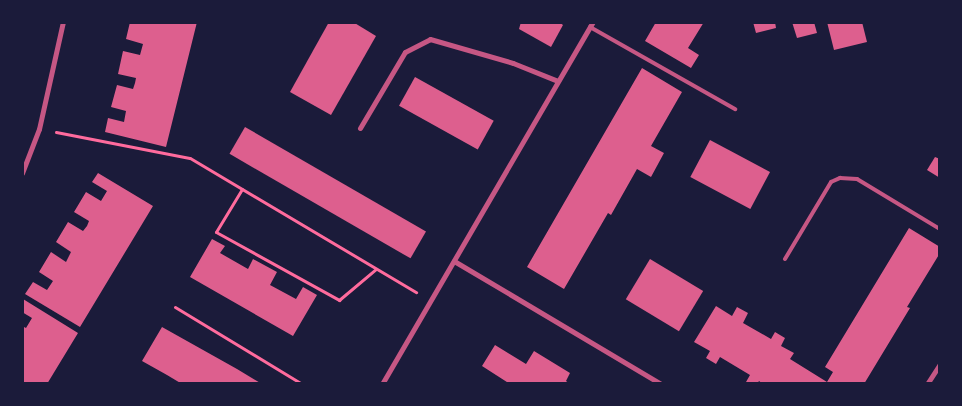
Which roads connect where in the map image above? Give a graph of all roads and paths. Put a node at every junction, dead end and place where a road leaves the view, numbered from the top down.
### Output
1 (63, 22) edge
2 (591, 25) edge
3 (558, 81) junction
4 (735, 109) dead end
5 (360, 128) dead end
6 (39, 129) junction
7 (22, 173) edge
8 (242, 189) junction
9 (940, 229) edge
10 (785, 259) dead end
11 (454, 261) junction
12 (376, 269) junction
13 (430, 299) junction
14 (174, 307) dead end
15 (940, 364) edge
16 (302, 384) edge
17 (382, 384) edge
18 (661, 384) edge
19 (927, 384) edge

1 - 6 street
2 - 3 street
2 - 4 lane
3 - 5 street
3 - 11 street
6 - 7 street
6 - 8 path
8 - 12 path
8 - 12 path
9 - 10 lane
11 - 13 street
11 - 18 street
12 - 13 path
13 - 17 street
14 - 16 path
15 - 19 street

